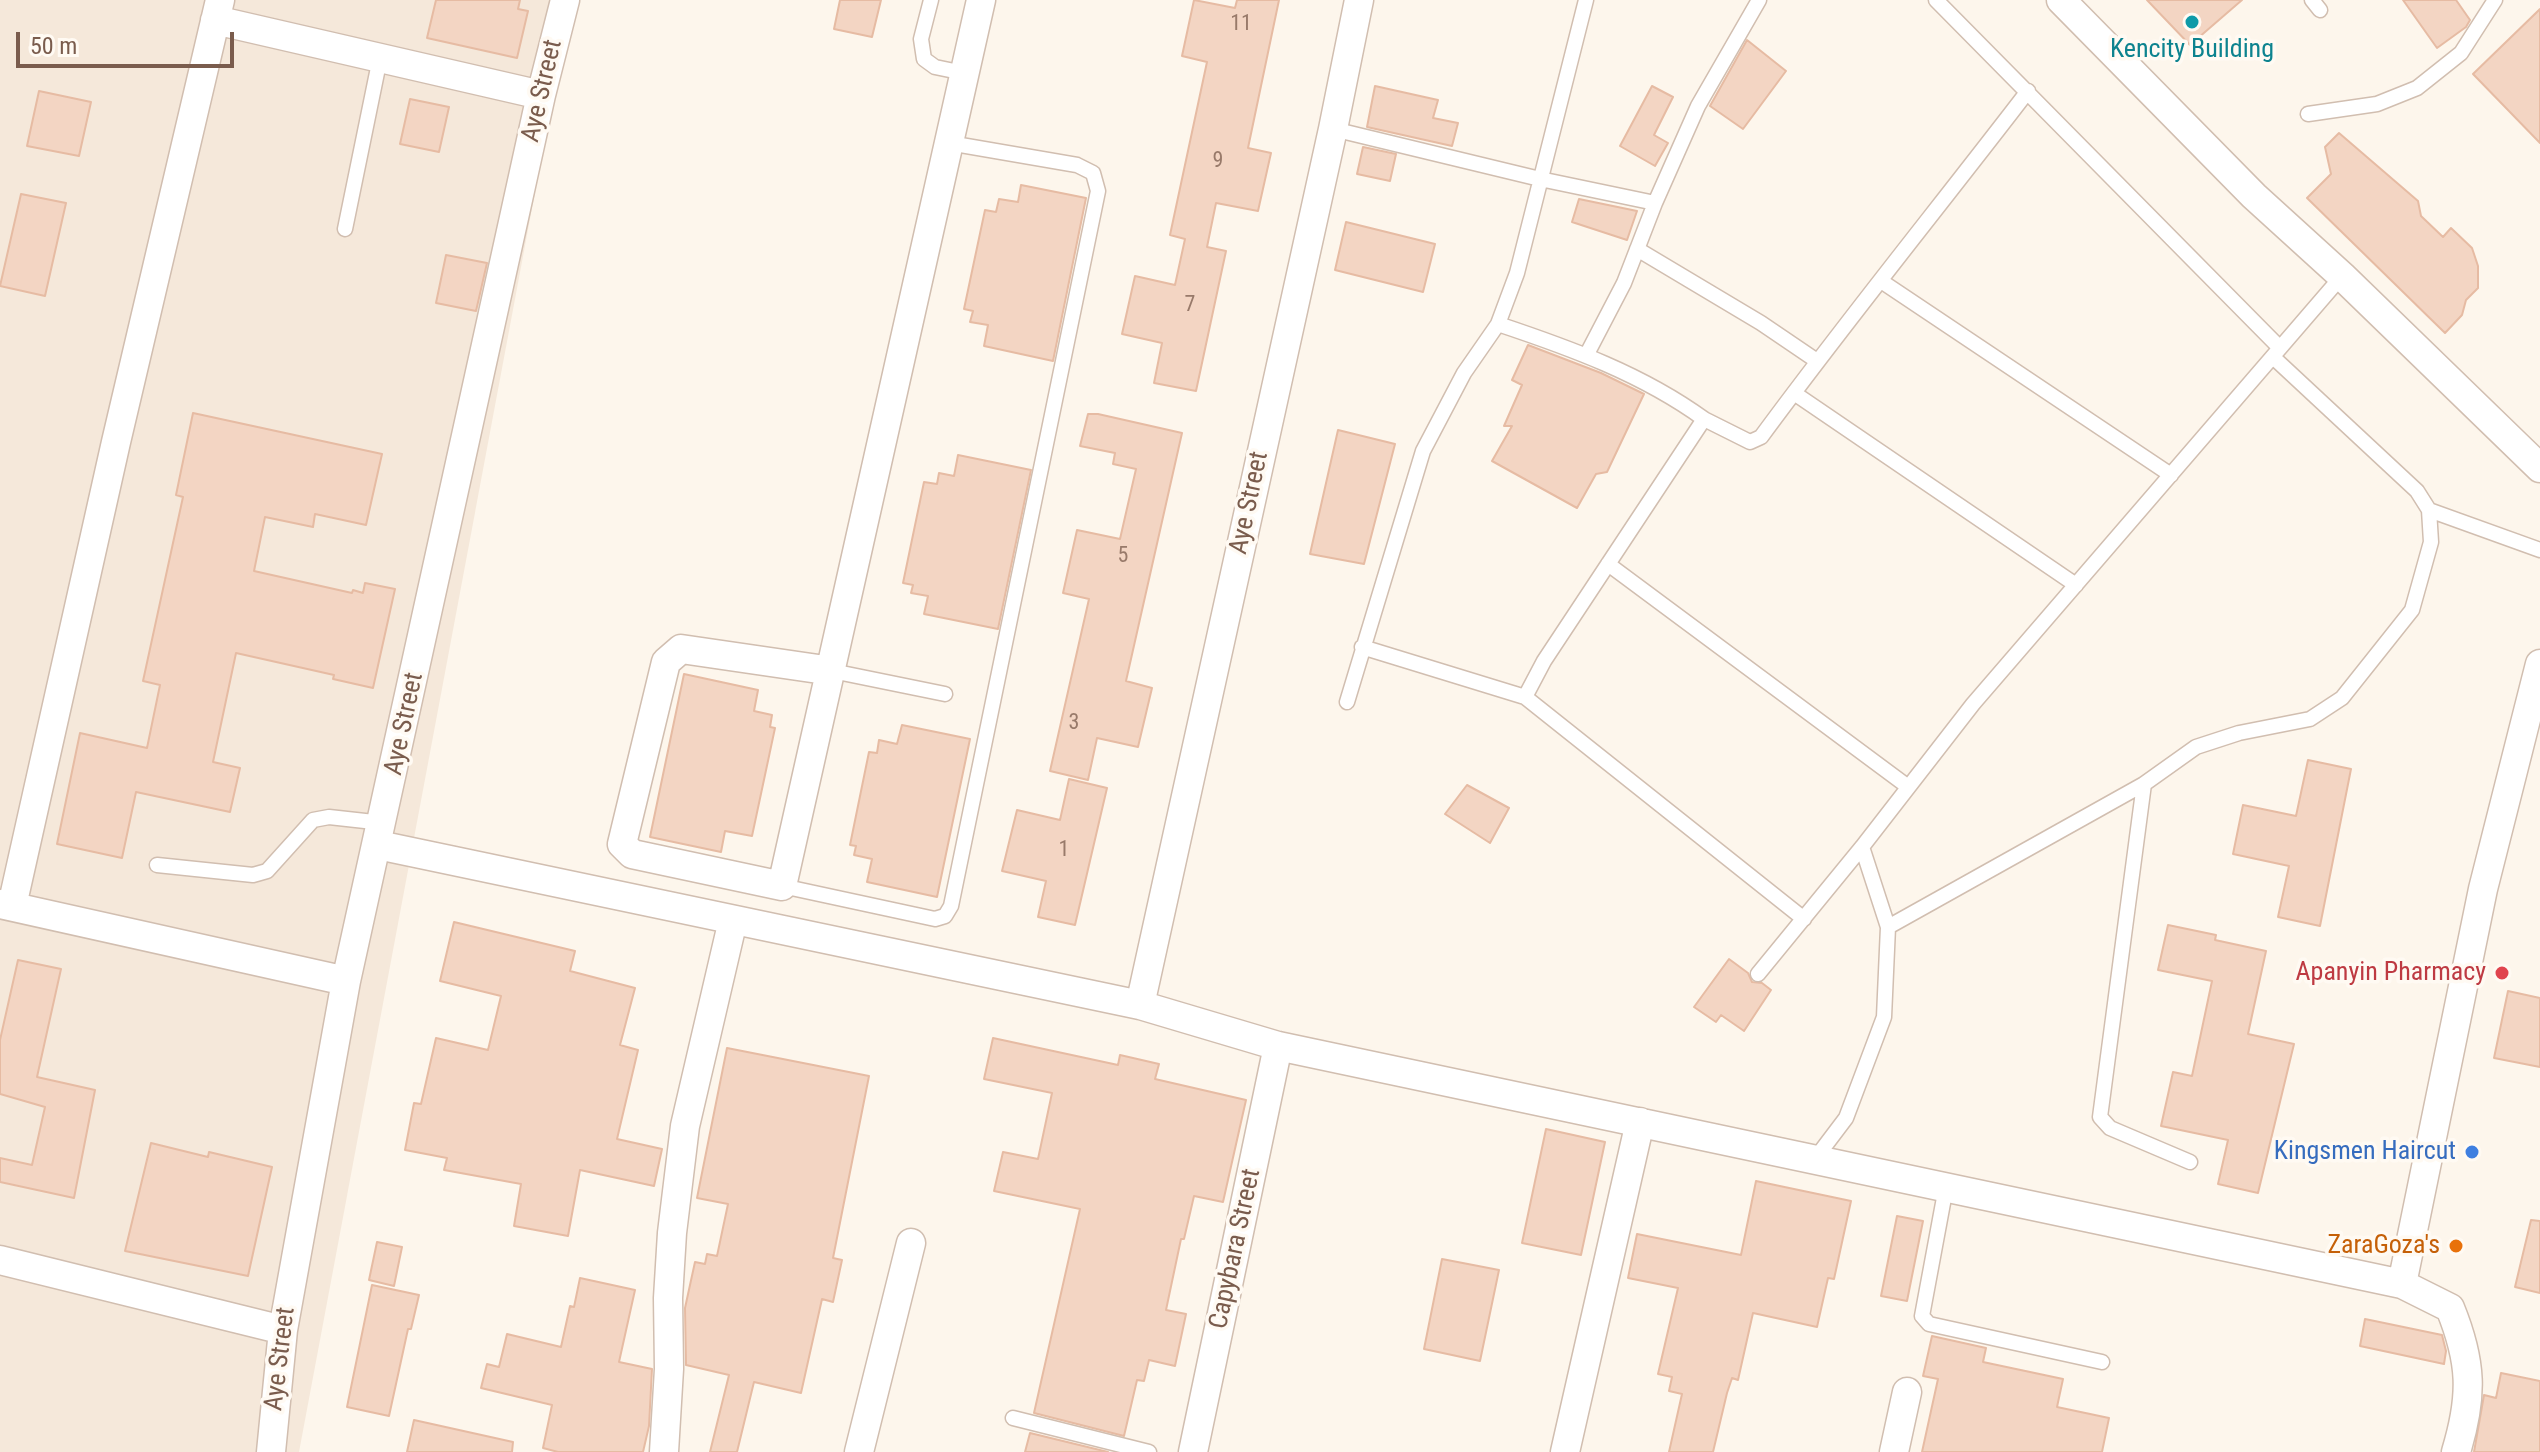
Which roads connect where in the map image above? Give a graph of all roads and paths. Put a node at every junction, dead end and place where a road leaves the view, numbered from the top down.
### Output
1 (565, 0) edge
2 (931, 0) edge
3 (981, 0) edge
4 (1359, 0) edge
5 (1586, 0) edge
6 (1759, 0) edge
7 (1936, 0) edge
8 (2061, 0) edge
9 (2495, 0) edge
10 (217, 10) edge
11 (380, 58) junction
12 (964, 73) junction
13 (2028, 91) junction
14 (541, 95) junction
15 (2308, 114) dead end
16 (1333, 129) junction
17 (949, 143) junction
18 (1540, 179) junction
19 (1655, 203) junction
20 (345, 229) dead end
21 (1637, 249) junction
22 (2342, 276) junction
23 (1881, 281) junction
24 (1498, 324) junction
25 (2277, 352) junction
26 (1587, 354) junction
27 (1817, 361) junction
28 (1794, 393) junction
29 (1704, 419) junction
30 (2540, 468) edge
31 (2171, 475) junction
32 (2429, 510) junction
33 (2540, 550) edge
34 (1608, 564) junction
35 (2076, 585) junction
36 (1362, 647) junction
37 (2540, 664) edge
38 (832, 671) junction
39 (945, 694) dead end
40 (1525, 697) junction
41 (1347, 702) dead end
42 (2144, 784) junction
43 (1907, 786) junction
44 (381, 834) junction
45 (1862, 847) junction
46 (157, 865) dead end
47 (782, 886) junction
48 (6, 905) edge
49 (1804, 919) junction
50 (733, 920) junction
51 (1888, 927) junction
52 (1758, 974) dead end
53 (346, 981) junction
54 (1140, 1005) junction
55 (1278, 1046) junction
56 (1640, 1122) junction
57 (1815, 1159) junction
58 (2190, 1162) dead end
59 (1946, 1187) junction
60 (911, 1243) dead end
61 (0, 1260) edge
62 (2402, 1284) junction
63 (283, 1330) junction
64 (2102, 1362) dead end
65 (1907, 1392) dead end
66 (1013, 1418) dead end
67 (271, 1452) edge
68 (664, 1452) edge
69 (859, 1452) edge
70 (1149, 1452) edge
71 (1193, 1452) edge
72 (1565, 1452) edge
73 (1894, 1452) edge
74 (2456, 1452) edge

1 - 14 street, Aye Street
2 - 12 lane
3 - 12 street
4 - 16 street, Aye Street
5 - 18 lane
6 - 19 lane
7 - 13 lane
8 - 22 street
9 - 15 lane
10 - 11 street
10 - 48 street
11 - 14 street
11 - 20 lane
12 - 17 street
13 - 23 lane
13 - 25 lane
14 - 44 street, Aye Street
16 - 18 lane
16 - 54 street, Aye Street
17 - 38 street
17 - 47 lane
18 - 19 lane
18 - 24 lane
19 - 21 lane
21 - 26 lane
21 - 27 lane
22 - 25 lane
22 - 30 street
23 - 27 lane
23 - 31 lane
24 - 26 lane
24 - 36 lane
25 - 31 lane
25 - 32 lane
26 - 29 lane
27 - 28 lane
28 - 29 lane
28 - 35 lane
29 - 34 lane
31 - 35 lane
32 - 33 lane
32 - 42 lane
34 - 40 lane
34 - 43 lane
35 - 43 lane
36 - 40 lane
36 - 41 lane
37 - 62 street
38 - 39 lane
38 - 47 street
38 - 47 street
40 - 49 lane
42 - 51 lane
42 - 58 lane
43 - 45 lane
44 - 46 lane
44 - 50 street
44 - 53 street, Aye Street
45 - 49 lane
45 - 51 lane
48 - 53 street
49 - 52 lane
50 - 54 street
50 - 68 street
51 - 57 lane
53 - 63 street, Aye Street
54 - 55 street
55 - 56 street
55 - 71 street, Capybara Street
56 - 57 street
56 - 72 street
57 - 59 street
59 - 62 street
59 - 64 lane
60 - 69 street
61 - 63 street
62 - 74 street
63 - 67 street, Aye Street
65 - 73 street
66 - 70 lane

